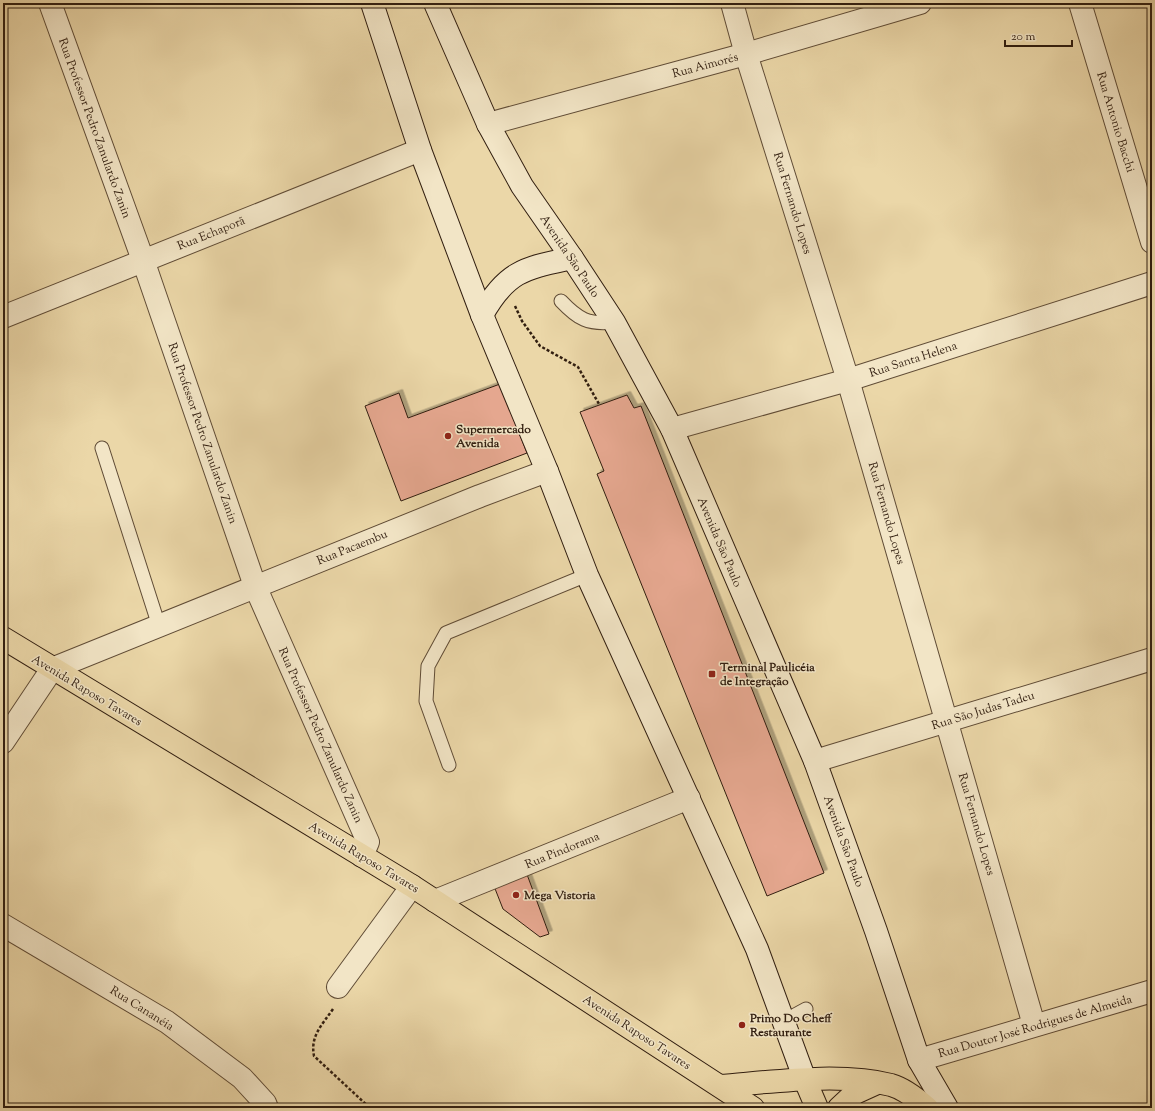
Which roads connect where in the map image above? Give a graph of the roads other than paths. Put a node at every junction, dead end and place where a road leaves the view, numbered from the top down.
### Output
1 (50, 3) edge
2 (372, 3) edge
3 (435, 3) edge
4 (732, 3) edge
5 (920, 3) edge
6 (1080, 3) edge
7 (746, 54) junction
8 (488, 124) junction
9 (420, 150) junction
10 (1152, 242) edge
11 (572, 258) junction
12 (143, 260) junction
13 (1152, 283) edge
14 (561, 301) dead end
15 (482, 315) junction
16 (3, 317) edge
17 (614, 322) junction
18 (848, 380) junction
19 (672, 429) junction
20 (102, 448) dead end
21 (546, 471) junction
22 (587, 575) junction
23 (255, 586) junction
24 (159, 626) junction
25 (3, 638) edge
26 (1152, 659) edge
27 (52, 669) junction
28 (948, 721) junction
29 (3, 742) edge
30 (815, 761) junction
31 (449, 765) dead end
32 (689, 798) junction
33 (362, 856) junction
34 (412, 886) junction
35 (435, 901) junction
36 (3, 925) edge
37 (338, 987) road end
38 (1152, 991) edge
39 (806, 1009) dead end
40 (784, 1021) junction
41 (1034, 1025) junction
42 (919, 1060) junction
43 (805, 1080) junction
44 (877, 1083) junction
45 (720, 1086) junction
46 (267, 1108) edge
47 (753, 1108) edge
48 (817, 1108) edge
49 (839, 1108) edge
50 (927, 1108) edge
51 (947, 1108) edge

1 - 12 street, Rua Professor Pedro Zanulardo Zanin
2 - 9 street
3 - 8 street, Avenida São Paulo
4 - 7 street, Rua Fernando Lopes
5 - 7 street, Rua Aimorés
6 - 10 street, Rua Antonio Bacchi
7 - 8 street, Rua Aimorés
7 - 18 street, Rua Fernando Lopes
8 - 11 street, Avenida São Paulo
9 - 12 street, Rua Echaporã
9 - 15 street
11 - 15 street
11 - 17 street, Avenida São Paulo
12 - 16 street, Rua Echaporã
12 - 23 street, Rua Professor Pedro Zanulardo Zanin
13 - 18 street, Rua Santa Helena
14 - 17 lane
15 - 21 street
17 - 19 street, Avenida São Paulo
18 - 19 street, Rua Santa Helena
18 - 28 street, Rua Fernando Lopes
19 - 30 street, Avenida São Paulo
20 - 24 lane
21 - 22 street
21 - 23 street, Rua Pacaembu
22 - 31 lane
22 - 32 street
23 - 24 street, Rua Pacaembu
23 - 33 street, Rua Professor Pedro Zanulardo Zanin
24 - 27 street, Rua Pacaembu
25 - 27 main road, Avenida Raposo Tavares
26 - 28 street, Rua São Judas Tadeu
27 - 29 street
27 - 33 main road, Avenida Raposo Tavares
28 - 30 street, Rua São Judas Tadeu
28 - 41 street, Rua Fernando Lopes
30 - 42 street, Avenida São Paulo
32 - 35 street, Rua Pindorama
32 - 40 street
33 - 34 main road, Avenida Raposo Tavares
34 - 35 main road, Avenida Raposo Tavares
34 - 37 street
35 - 45 main road, Avenida Raposo Tavares
36 - 46 street, Rua Cananéia
38 - 41 street, Rua Doutor José Rodrigues de Almeida
39 - 40 lane
40 - 43 street
41 - 42 street, Rua Doutor José Rodrigues de Almeida
42 - 51 street, Avenida São Paulo
43 - 44 main road
43 - 45 main road
43 - 48 main road
44 - 49 main road
44 - 50 main road
45 - 47 main road, Avenida Raposo Tavares

